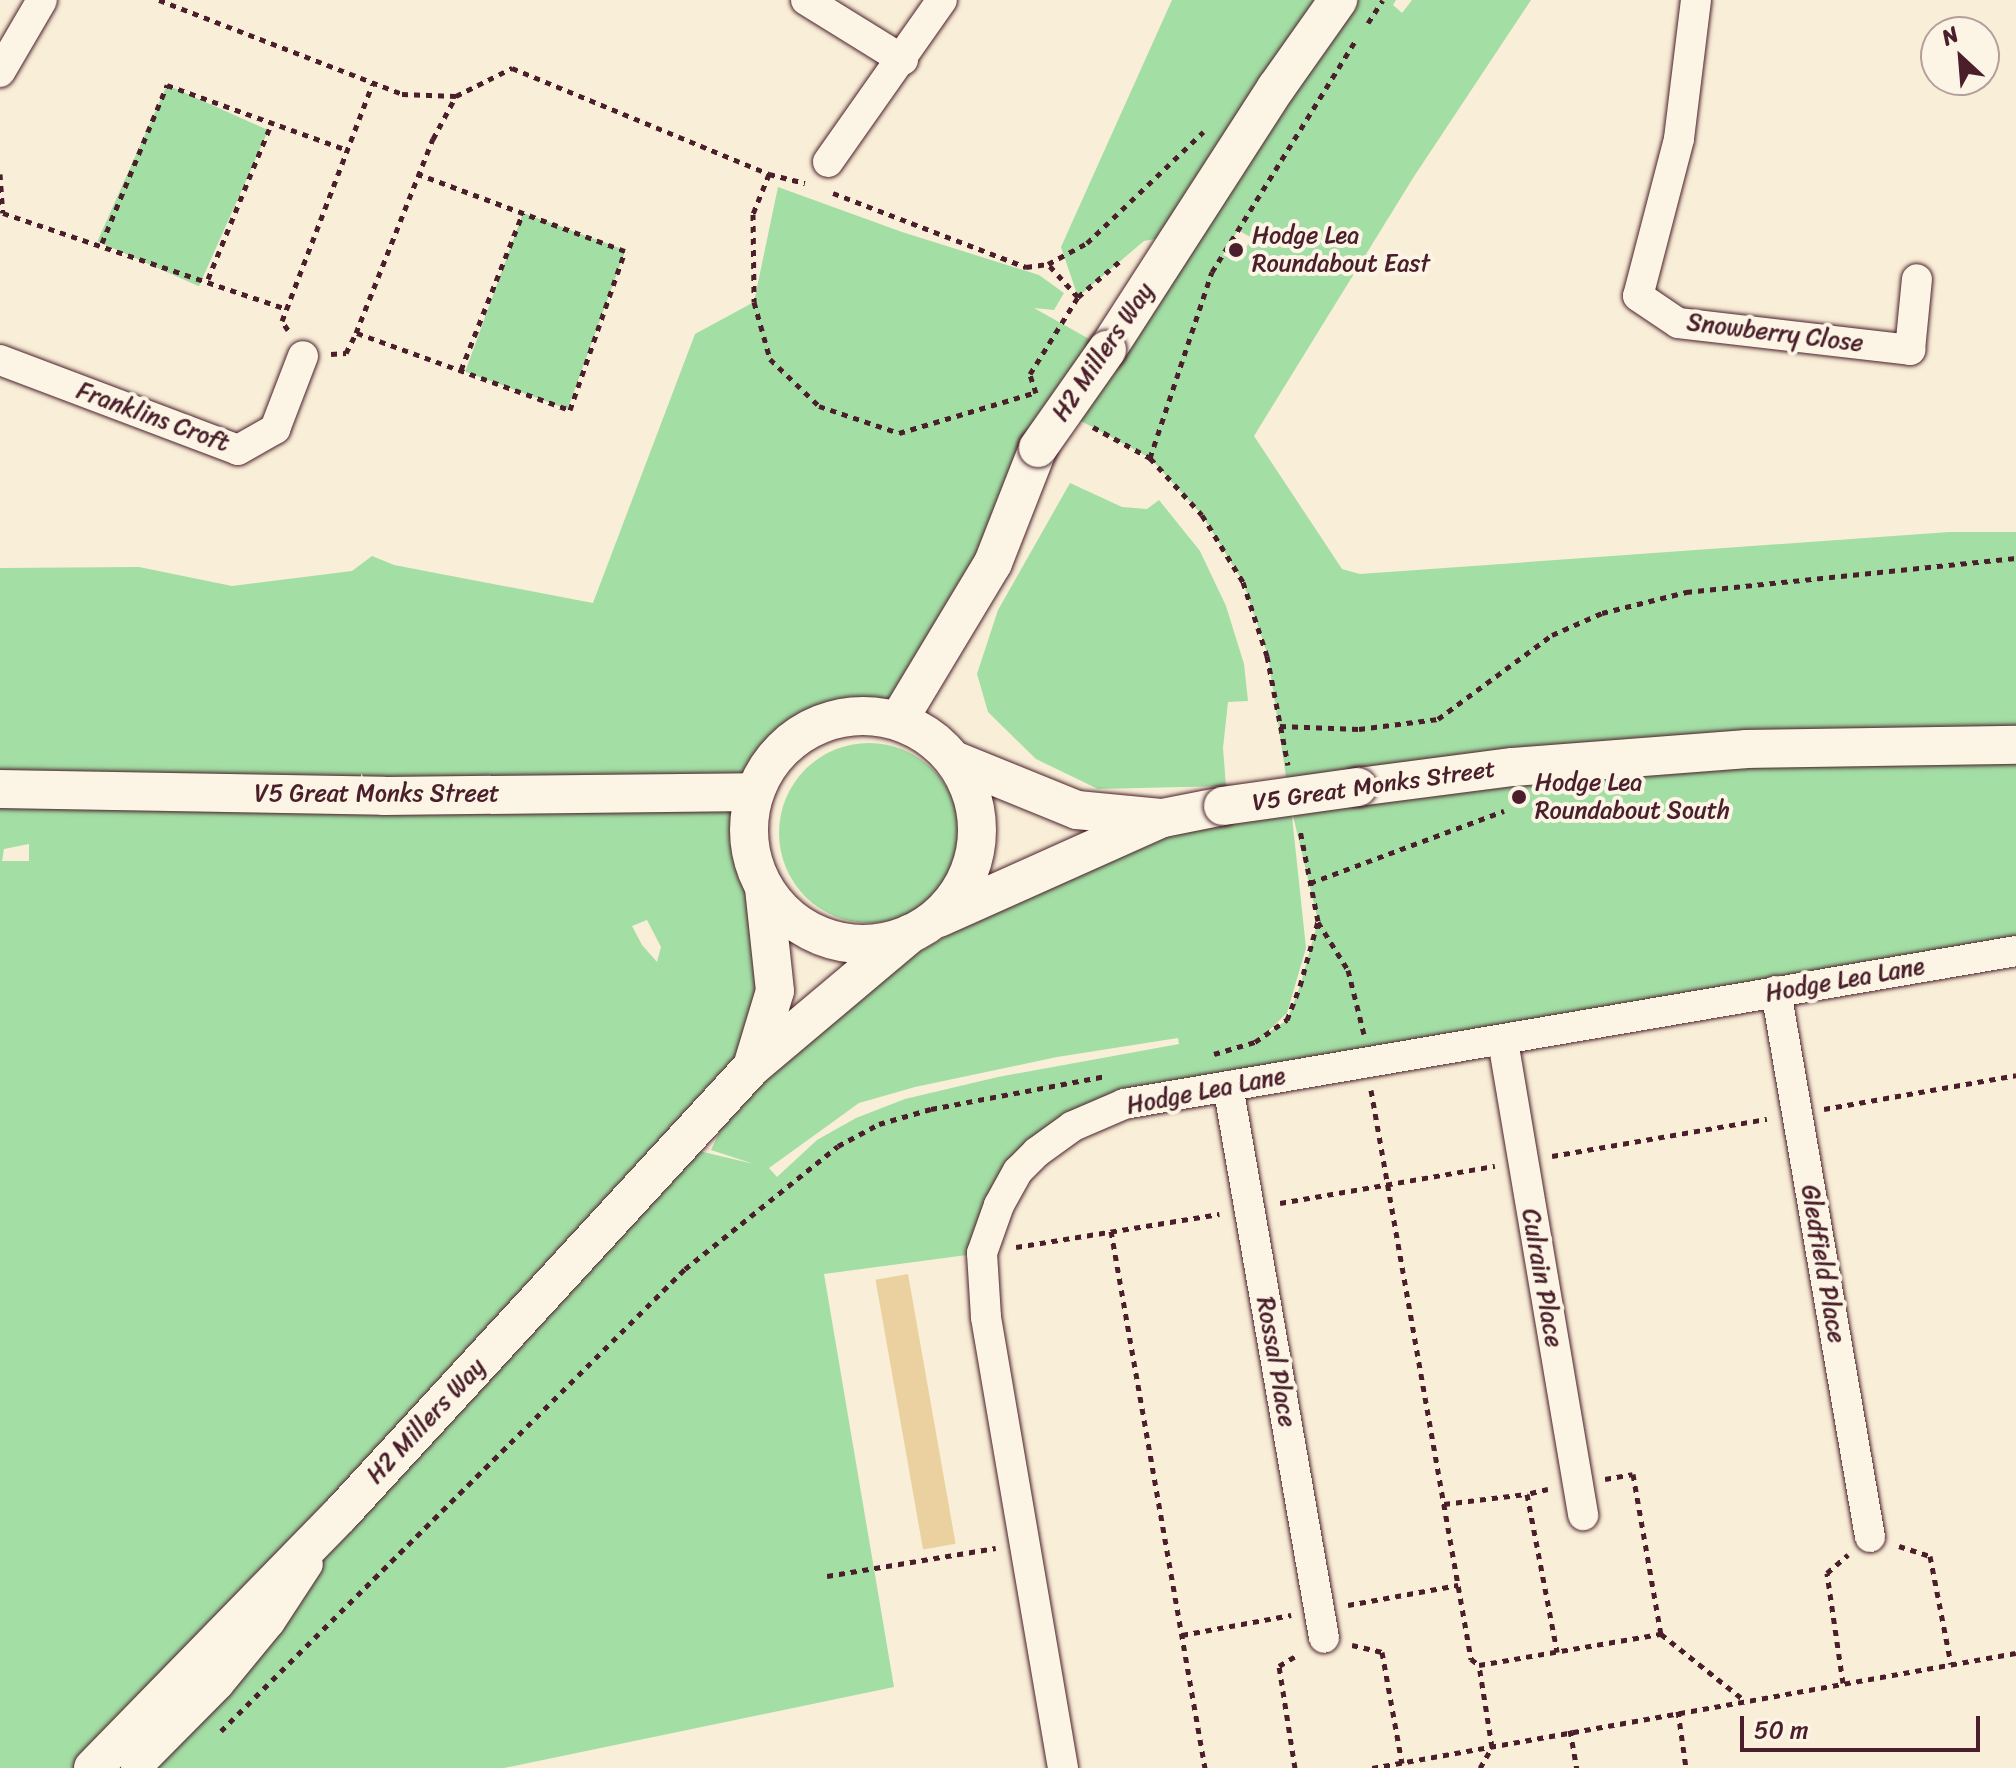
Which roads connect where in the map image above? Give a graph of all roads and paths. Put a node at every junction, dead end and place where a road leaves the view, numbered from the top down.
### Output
1 (42, 0) edge
2 (159, 0) edge
3 (806, 0) edge
4 (942, 0) edge
5 (1338, 0) edge
6 (1383, 0) edge
7 (1696, 0) edge
8 (903, 60) junction
9 (0, 72) edge
10 (372, 85) junction
11 (456, 96) junction
12 (272, 122) junction
13 (1207, 125) dead end
14 (348, 150) junction
15 (0, 174) edge
16 (418, 174) junction
17 (769, 174) junction
18 (825, 176) joint
19 (808, 184) dead end
20 (523, 213) junction
21 (102, 243) dead end
22 (1122, 260) dead end
23 (1048, 264) junction
24 (208, 279) dead end
25 (1917, 279) dead end
26 (1078, 297) junction
27 (287, 309) junction
28 (356, 333) junction
29 (303, 356) junction
30 (0, 360) edge
31 (461, 370) junction
32 (1034, 392) junction
33 (1045, 399) dead end
34 (1081, 421) dead end
35 (1150, 458) junction
36 (2016, 558) edge
37 (898, 721) junction
38 (1280, 726) junction
39 (2016, 745) edge
40 (954, 760) junction
41 (1289, 773) dead end
42 (0, 789) edge
43 (754, 792) junction
44 (1504, 811) dead end
45 (1163, 818) junction
46 (1298, 820) dead end
47 (1310, 883) junction
48 (764, 888) junction
49 (1318, 921) junction
50 (920, 928) junction
51 (2016, 951) edge
52 (1776, 991) junction
53 (1503, 1041) junction
54 (1207, 1056) dead end
55 (1369, 1062) junction
56 (752, 1067) junction
57 (1107, 1076) dead end
58 (1228, 1086) junction
59 (1111, 1231) dead end
60 (1527, 1494) dead end
61 (1444, 1504) junction
62 (340, 1515) junction
63 (1583, 1515) dead end
64 (1870, 1537) junction
65 (1024, 1544) junction
66 (827, 1576) dead end
67 (1324, 1638) junction
68 (2016, 1653) edge
69 (1951, 1664) junction
70 (1479, 1665) junction
71 (1843, 1683) junction
72 (1744, 1700) junction
73 (1678, 1711) junction
74 (1570, 1730) junction
75 (209, 1742) dead end
76 (1492, 1747) junction
77 (1402, 1763) junction
78 (93, 1768) edge
79 (136, 1768) edge
80 (1063, 1768) edge
81 (1205, 1768) edge
82 (1295, 1768) edge
83 (1372, 1768) edge
84 (1480, 1768) edge
85 (1577, 1768) edge
86 (1686, 1768) edge

1 - 9 street
2 - 10 path
3 - 8 street
4 - 8 street
5 - 37 street, H2 Millers Way, bridge
6 - 35 path
7 - 25 street, Snowberry Close
8 - 18 street
10 - 11 path
10 - 14 path
11 - 16 path
11 - 17 path
12 - 14 path
12 - 21 path
12 - 24 path
13 - 23 path
14 - 27 path
15 - 27 path
16 - 20 path
16 - 28 path
17 - 19 path
17 - 32 path
18 - 23 path
20 - 31 path
20 - 31 path
22 - 26 path
23 - 26 path
26 - 32 path
27 - 29 path
28 - 29 path
28 - 31 path
29 - 30 street, Franklins Croft
32 - 33 path
34 - 35 path
35 - 38 path
36 - 38 path
37 - 40 street
37 - 43 street
38 - 41 path
39 - 45 street, V5 Great Monks Street, bridge
40 - 45 street, V5 Great Monks Street
40 - 50 street
42 - 43 street, V5 Great Monks Street
43 - 48 street
44 - 47 path
45 - 50 street, V5 Great Monks Street
46 - 47 path
47 - 49 path
48 - 50 street
48 - 56 street, H2 Millers Way
49 - 54 path
49 - 55 path
50 - 56 street, H2 Millers Way
51 - 52 street, Hodge Lea Lane
52 - 53 street, Hodge Lea Lane
52 - 64 street, Gledfield Place
53 - 55 street, Hodge Lea Lane
53 - 63 street, Culrain Place
55 - 58 street, Hodge Lea Lane
55 - 61 path
56 - 62 street, H2 Millers Way
57 - 75 path
58 - 65 street, Hodge Lea Lane
58 - 67 street, Rossal Place
59 - 81 path
60 - 61 path
61 - 70 path
62 - 78 street, H2 Millers Way
62 - 79 street
64 - 69 path
64 - 71 path
65 - 66 path
65 - 80 street, Hodge Lea Lane
67 - 77 path
67 - 82 path
68 - 69 path
69 - 71 path
70 - 72 path
70 - 76 path
71 - 72 path
72 - 73 path
73 - 74 path
73 - 86 path
74 - 76 path
74 - 85 path
76 - 77 path
76 - 84 path
77 - 83 path

